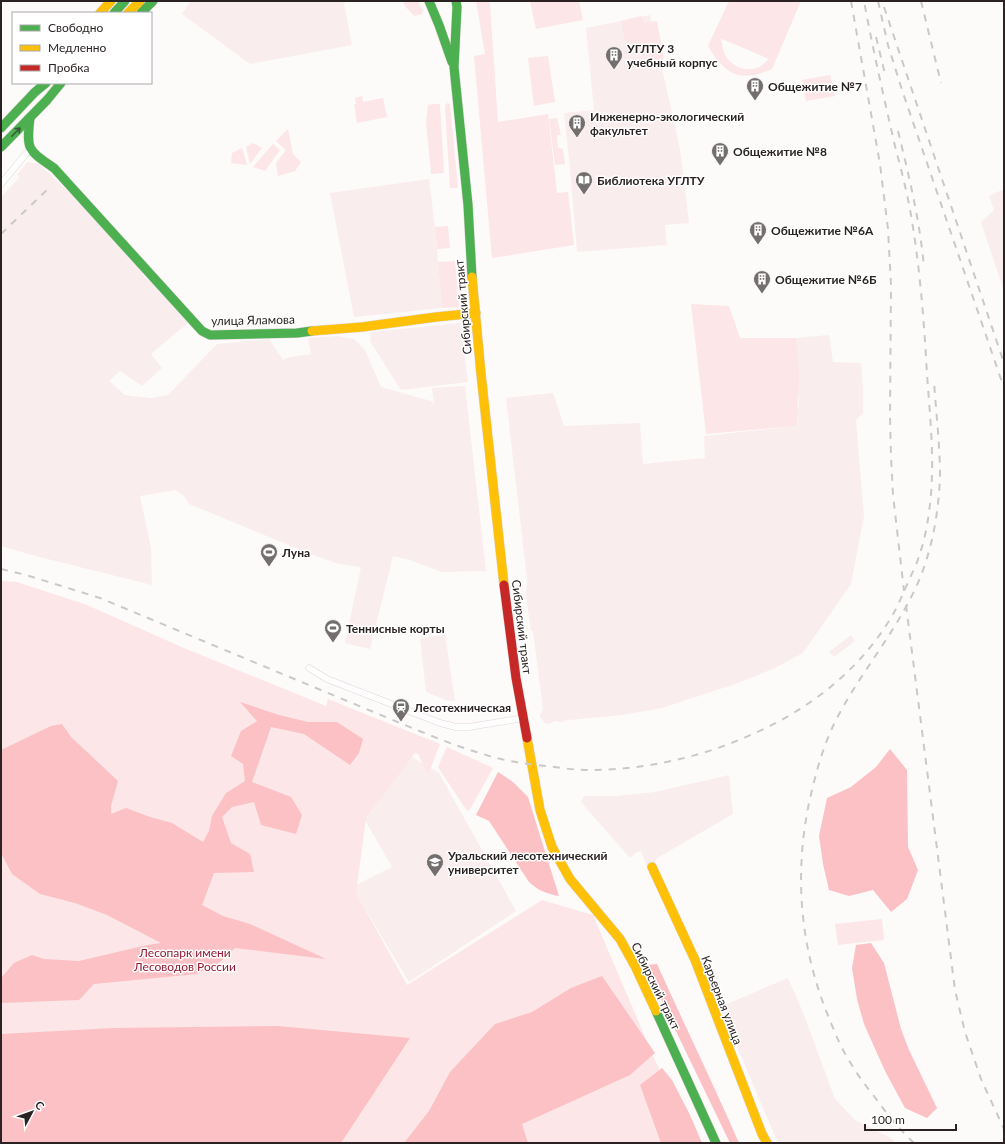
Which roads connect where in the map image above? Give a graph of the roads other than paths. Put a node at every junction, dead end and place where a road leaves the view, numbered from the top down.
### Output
1 (111, 1) edge
2 (125, 1) edge
3 (140, 1) edge
4 (153, 1) edge
5 (456, 1) edge
6 (431, 5) edge
7 (101, 12) edge
8 (115, 12) edge
9 (129, 12) edge
10 (142, 12) edge
11 (456, 21) junction
12 (454, 67) junction
13 (41, 84) edge
14 (45, 84) edge
15 (60, 84) edge
16 (68, 84) edge
17 (35, 92) junction
18 (48, 100) junction
19 (30, 118) junction
20 (1, 128) edge
21 (1, 147) edge
22 (31, 149) junction
23 (1, 184) edge
24 (476, 313) junction
25 (309, 668) dead end
26 (524, 718) junction
27 (652, 867) dead end
28 (716, 1143) edge
29 (767, 1143) edge

1 - 7 main road
2 - 8 main road
3 - 9 main road
4 - 10 main road
5 - 11 main road, Сибирский тракт
6 - 11 main road
6 - 12 main road, Сибирский тракт
11 - 12 main road, Сибирский тракт
12 - 24 main road, Сибирский тракт
13 - 17 main road
14 - 17 main road
15 - 18 main road
16 - 18 main road
17 - 20 main road
18 - 19 main road
21 -> 19 main road
19 - 22 main road
22 - 23 street
22 - 24 main road, улица Яламова
24 - 26 main road, Сибирский тракт
25 - 26 street
26 - 28 main road, Сибирский тракт
27 - 29 main road, Карьерная улица

